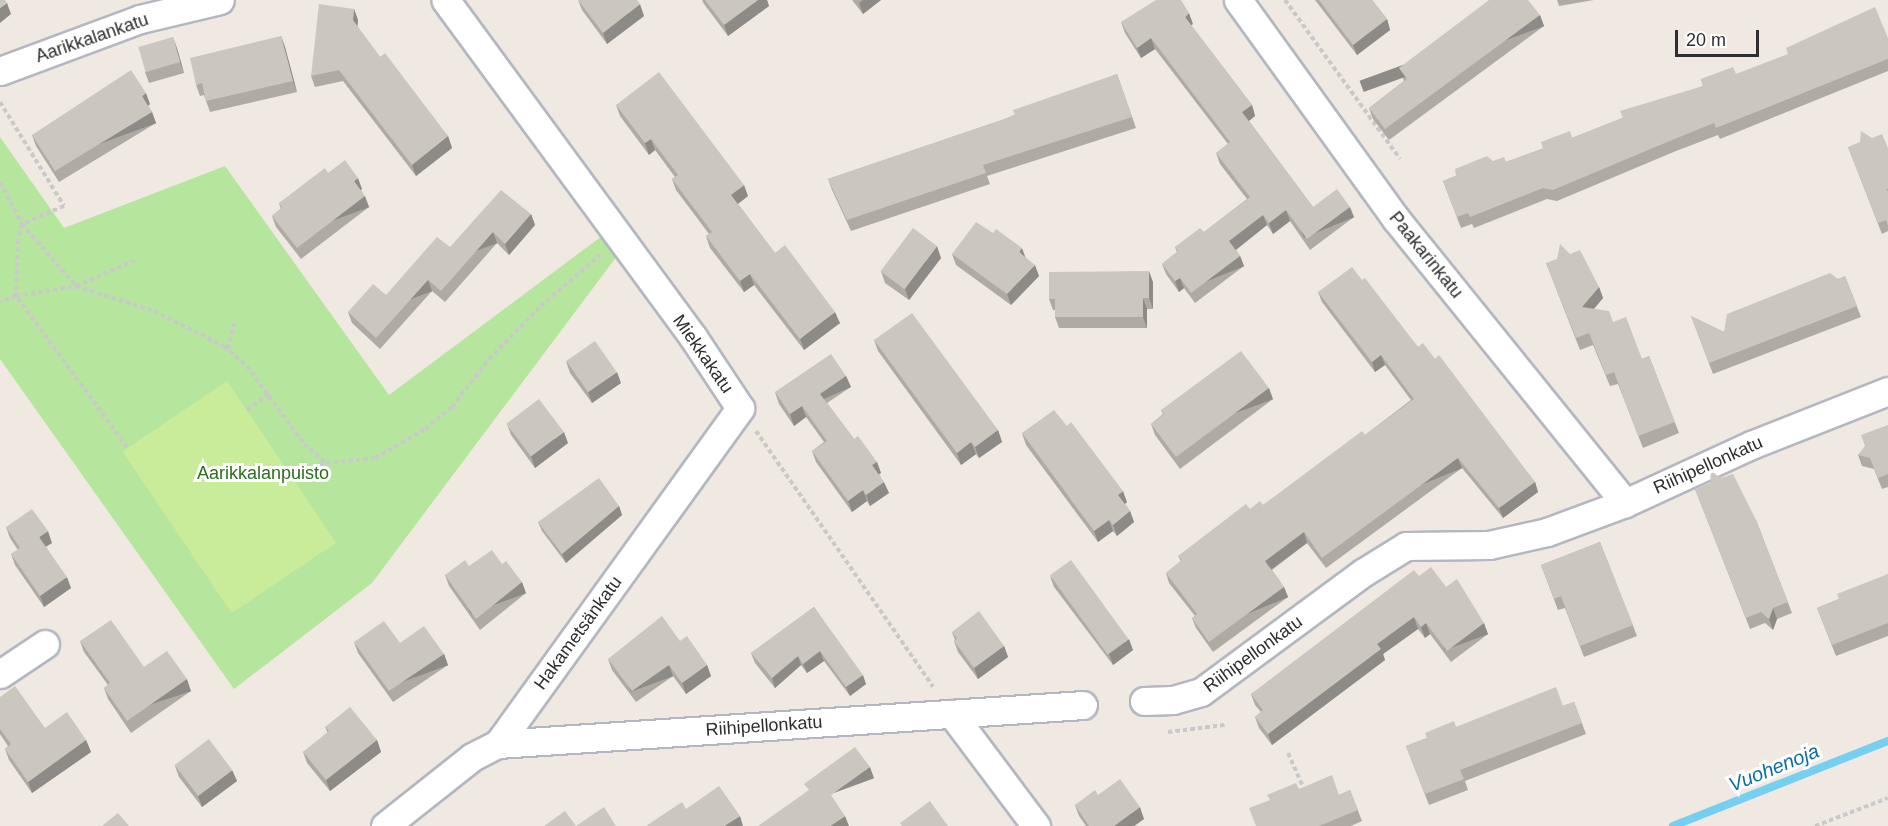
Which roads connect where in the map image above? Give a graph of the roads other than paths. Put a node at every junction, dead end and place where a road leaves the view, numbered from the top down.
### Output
1 (220, 0) edge
2 (444, 0) edge
3 (1238, 0) edge
4 (0, 71) edge
5 (1888, 391) edge
6 (740, 408) joint
7 (1625, 503) junction
8 (45, 644) dead end
9 (0, 674) edge
10 (1144, 701) dead end
11 (1083, 705) dead end
12 (952, 714) junction
13 (498, 744) junction
14 (385, 826) edge
15 (1036, 826) edge

1 - 4 street, Aarikkalankatu
2 - 6 street, Miekkakatu
3 - 7 street, Paakarinkatu
5 - 7 street, Riihipellonkatu
6 - 13 street, Hakametsänkatu
7 - 10 street, Riihipellonkatu
8 - 9 street
11 - 12 street, Riihipellonkatu
12 - 13 street, Riihipellonkatu
12 - 15 street
13 - 14 street, Hakametsänkatu

